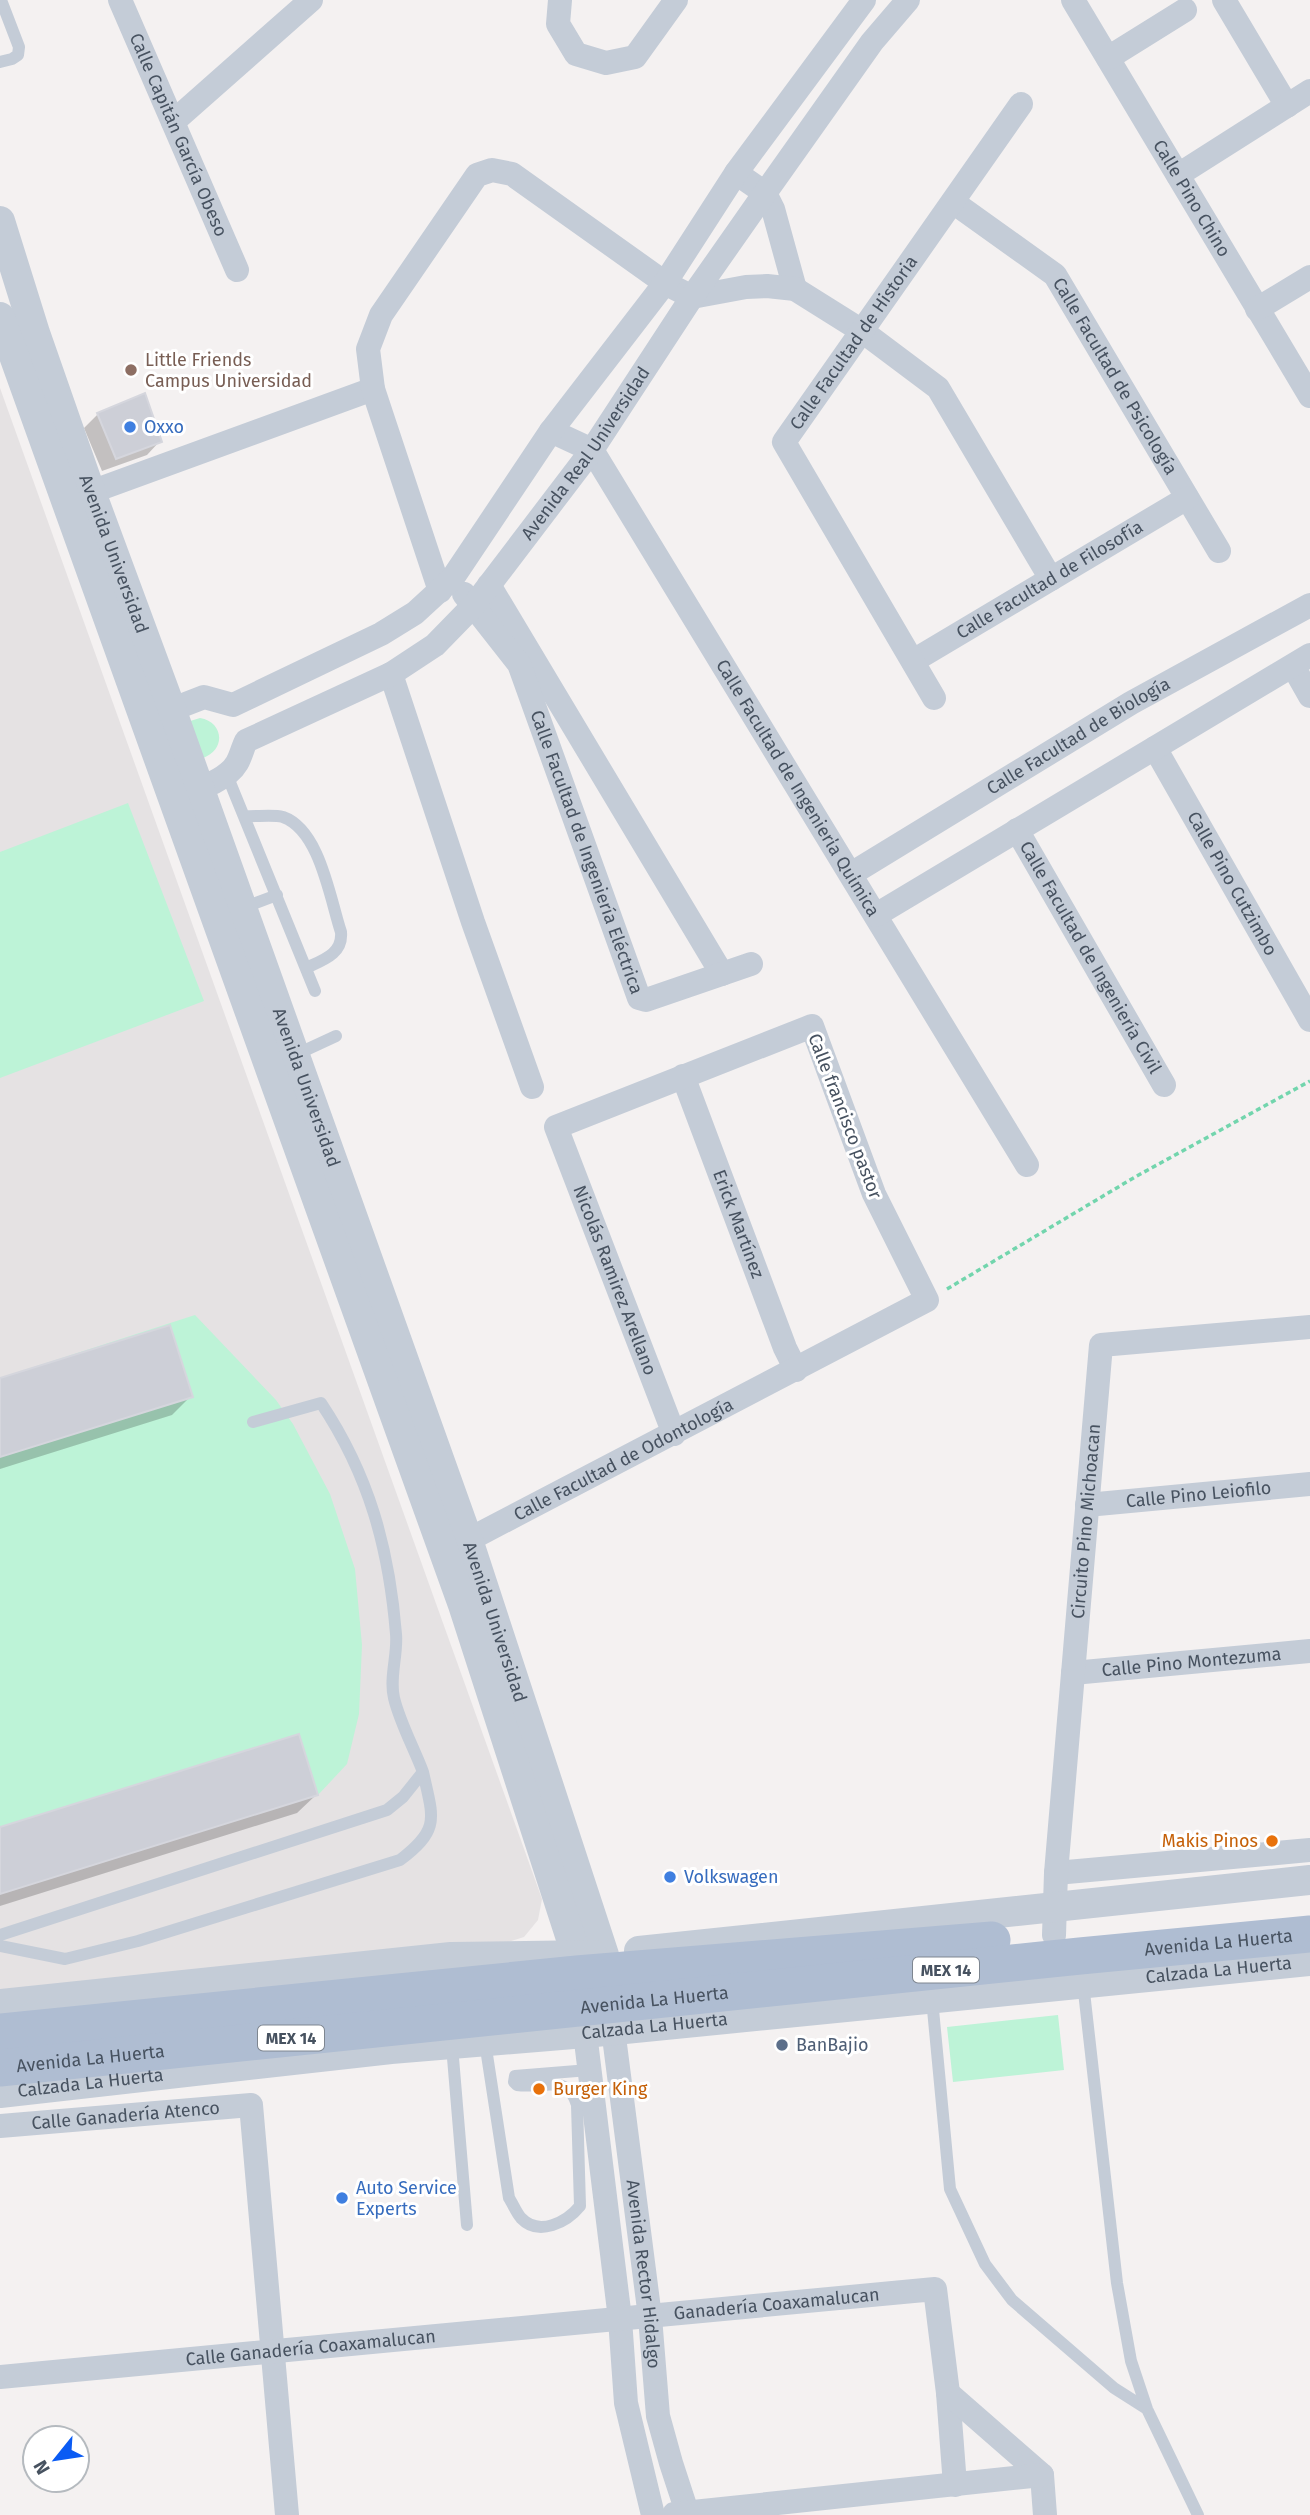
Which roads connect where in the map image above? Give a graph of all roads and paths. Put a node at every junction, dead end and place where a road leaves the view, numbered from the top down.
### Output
1 (1, 0) edge
2 (120, 0) edge
3 (311, 0) edge
4 (560, 0) edge
5 (676, 0) edge
6 (864, 0) edge
7 (908, 0) edge
8 (1073, 0) edge
9 (1224, 0) edge
10 (1185, 10) dead end
11 (1108, 58) junction
12 (0, 62) edge
13 (1310, 91) edge
14 (1021, 104) dead end
15 (1287, 106) junction
16 (173, 122) junction
17 (736, 173) junction
18 (1178, 174) junction
19 (765, 193) junction
20 (953, 202) junction
21 (0, 221) edge
22 (237, 270) dead end
23 (1310, 277) edge
24 (665, 283) junction
25 (795, 289) junction
26 (692, 297) junction
27 (1257, 309) junction
28 (0, 317) edge
29 (862, 331) junction
30 (373, 389) junction
31 (1310, 396) edge
32 (551, 431) junction
33 (592, 450) junction
34 (90, 492) junction
35 (1187, 498) junction
36 (1219, 551) dead end
37 (1051, 579) junction
38 (446, 585) junction
39 (489, 585) junction
40 (1310, 605) edge
41 (474, 606) junction
42 (526, 659) junction
43 (913, 661) junction
44 (1301, 661) edge
45 (391, 674) junction
46 (1310, 696) edge
47 (934, 698) dead end
48 (157, 714) junction
49 (1156, 748) junction
50 (227, 775) junction
51 (185, 793) junction
52 (244, 817) junction
53 (1017, 830) junction
54 (851, 874) junction
55 (277, 895) junction
56 (241, 909) junction
57 (876, 915) junction
58 (751, 964) dead end
59 (306, 968) junction
60 (722, 974) junction
61 (315, 990) dead end
62 (1310, 1020) edge
63 (336, 1036) dead end
64 (294, 1055) junction
65 (683, 1076) junction
66 (1310, 1081) edge
67 (1164, 1085) dead end
68 (532, 1087) dead end
69 (556, 1127) joint
70 (1027, 1165) dead end
71 (928, 1300) junction
72 (1310, 1327) edge
73 (788, 1375) junction
74 (253, 1422) dead end
75 (674, 1434) junction
76 (1310, 1484) edge
77 (1087, 1505) junction
78 (468, 1540) junction
79 (1310, 1651) edge
80 (1073, 1673) junction
81 (423, 1772) junction
82 (1310, 1850) edge
83 (1056, 1873) junction
84 (1310, 1880) edge
85 (1310, 1911) edge
86 (1310, 1934) edge
87 (0, 1935) edge
88 (1068, 1945) junction
89 (0, 1946) edge
90 (1310, 1961) edge
91 (594, 1992) junction
92 (932, 1999) junction
93 (0, 2004) edge
94 (0, 2032) edge
95 (485, 2041) junction
96 (452, 2046) junction
97 (196, 2060) junction
98 (0, 2068) edge
99 (590, 2070) junction
100 (0, 2093) edge
101 (0, 2126) edge
102 (631, 2166) junction
103 (602, 2168) junction
104 (467, 2225) dead end
105 (650, 2317) junction
106 (620, 2319) junction
107 (274, 2351) junction
108 (0, 2377) edge
109 (948, 2393) junction
110 (1147, 2409) junction
111 (1042, 2475) junction
112 (955, 2485) junction
113 (688, 2514) edge
114 (287, 2515) edge
115 (652, 2515) edge
116 (1045, 2515) edge
117 (1198, 2515) edge

1 - 12 lane
2 - 16 street, Calle Capitán García Obeso
3 - 16 street
4 - 5 street
6 - 17 street, Avenida Real Universidad
7 - 19 street, Avenida Real Universidad
8 - 11 street, Calle Pino Chino
9 - 15 street
10 - 11 street
11 - 18 street, Calle Pino Chino
13 - 15 street
14 - 20 street, Calle Facultad de Historia
15 - 18 street
16 - 22 street, Calle Capitán García Obeso
17 - 19 street
17 - 24 street, Avenida Real Universidad
18 - 27 street, Calle Pino Chino
19 - 25 street
19 - 26 street, Avenida Real Universidad
20 - 29 street, Calle Facultad de Historia
20 - 35 street, Calle Facultad de Psicología
21 - 34 street, Avenida Universidad
23 - 27 street
24 - 26 street
24 - 30 street
24 - 32 street, Avenida Real Universidad
25 - 26 street
25 - 29 street
26 - 33 street, Avenida Real Universidad
27 - 31 street, Calle Pino Chino
28 - 48 street, Avenida Universidad
29 - 37 street
29 - 43 street, Calle Facultad de Historia
30 - 34 street
30 - 38 street
32 - 33 street
32 - 38 street, Avenida Real Universidad
33 - 39 street, Avenida Real Universidad
33 - 54 street, Calle Facultad de Ingenierίa Quίmica
34 - 48 street, Avenida Universidad
35 - 36 street, Calle Facultad de Psicología
35 - 37 street, Calle Facultad de Filosofía
37 - 43 street, Calle Facultad de Filosofía
38 - 41 street, Calle Facultad de Ingeniería Eléctrica
38 - 48 street, Avenida Real Universidad
39 - 41 street, Avenida Real Universidad
39 - 42 street, Calle Facultad de Ingeniería Eléctrica
40 - 54 street, Calle Facultad de Biología
41 - 42 street, Calle Facultad de Ingeniería Eléctrica
41 - 45 street, Avenida Real Universidad
42 - 60 street, Calle Facultad de Ingeniería Eléctrica
42 - 60 street, Calle Facultad de Ingeniería Eléctrica
43 - 47 street, Calle Facultad de Historia
44 - 46 street
44 - 49 street
45 - 50 street, Avenida Real Universidad
45 - 68 street
48 - 51 street, Avenida Universidad
49 - 53 street
49 - 62 street, Calle Pino Cutzimbo
50 - 51 street
50 - 52 lane
51 - 56 street, Avenida Universidad
51 - 91 street, Avenida Universidad
52 - 55 lane
52 - 59 lane
53 - 57 street
53 - 67 street, Calle Facultad de Ingeniería Civil
54 - 57 street, Calle Facultad de Ingenierίa Quίmica
55 - 56 lane
55 - 59 lane
56 - 64 street, Avenida Universidad
57 - 70 street, Calle Facultad de Ingenierίa Quίmica
58 - 60 street, Calle Facultad de Ingeniería Eléctrica
59 - 61 lane
63 - 64 lane
64 - 78 street, Avenida Universidad
65 - 69 street, Calle francisco pastor
65 - 71 street, Calle francisco pastor
65 - 73 street, Erick Martínez
66 - 71 path
69 - 75 street, Nicolás Ramirez Arellano
71 - 73 street, Calle Facultad de Odontología
72 - 77 street, Circuito Pino Michoacan
73 - 75 street, Calle Facultad de Odontología
74 - 81 lane
75 - 78 street, Calle Facultad de Odontología
76 - 77 street, Calle Pino Leiofilo
77 - 80 street, Circuito Pino Michoacan
78 - 91 street, Avenida Universidad
79 - 80 street, Calle Pino Montezuma
80 - 83 street, Circuito Pino Michoacan
81 - 87 lane
81 - 89 lane
82 - 83 street
83 - 88 street, Circuito Pino Michoacan
84 - 88 street, Calzada La Huerta
85 - 88 main road, Avenida La Huerta / MEX 14
86 - 88 main road, Avenida La Huerta / MEX 14
88 - 90 street, Calzada La Huerta
88 - 91 main road, Avenida La Huerta / MEX 14
88 - 92 street, Calzada La Huerta
88 - 110 lane
91 - 92 street, Calzada La Huerta
91 - 93 street, Calzada La Huerta
91 - 94 main road, Avenida La Huerta / MEX 14
91 - 95 street, Calzada La Huerta
91 - 97 main road, Avenida La Huerta / MEX 14
91 - 99 street, Avenida Rector Hidalgo
91 - 102 street, Avenida Rector Hidalgo
92 - 110 lane
95 - 96 street, Calzada La Huerta
95 - 99 lane
96 - 97 street, Calzada La Huerta
96 - 104 lane
97 - 98 main road, Avenida La Huerta / MEX 14
97 - 100 street, Calzada La Huerta
99 - 103 street, Avenida Rector Hidalgo
101 - 107 street, Calle Ganadería Atenco
102 - 103 street
102 - 105 street, Avenida Rector Hidalgo
103 - 106 street, Avenida Rector Hidalgo
105 - 106 street, Ganadería Coaxamalucan
105 - 109 street, Ganadería Coaxamalucan
105 - 113 street, Avenida Rector Hidalgo
106 - 107 street, Calle Ganadería Coaxamalucan
106 - 115 street, Avenida Rector Hidalgo
107 - 108 street, Calle Ganadería Coaxamalucan
107 - 114 street
109 - 111 street
109 - 112 street
110 - 117 lane
111 - 112 street
111 - 116 street
112 - 113 street
113 - 115 street

